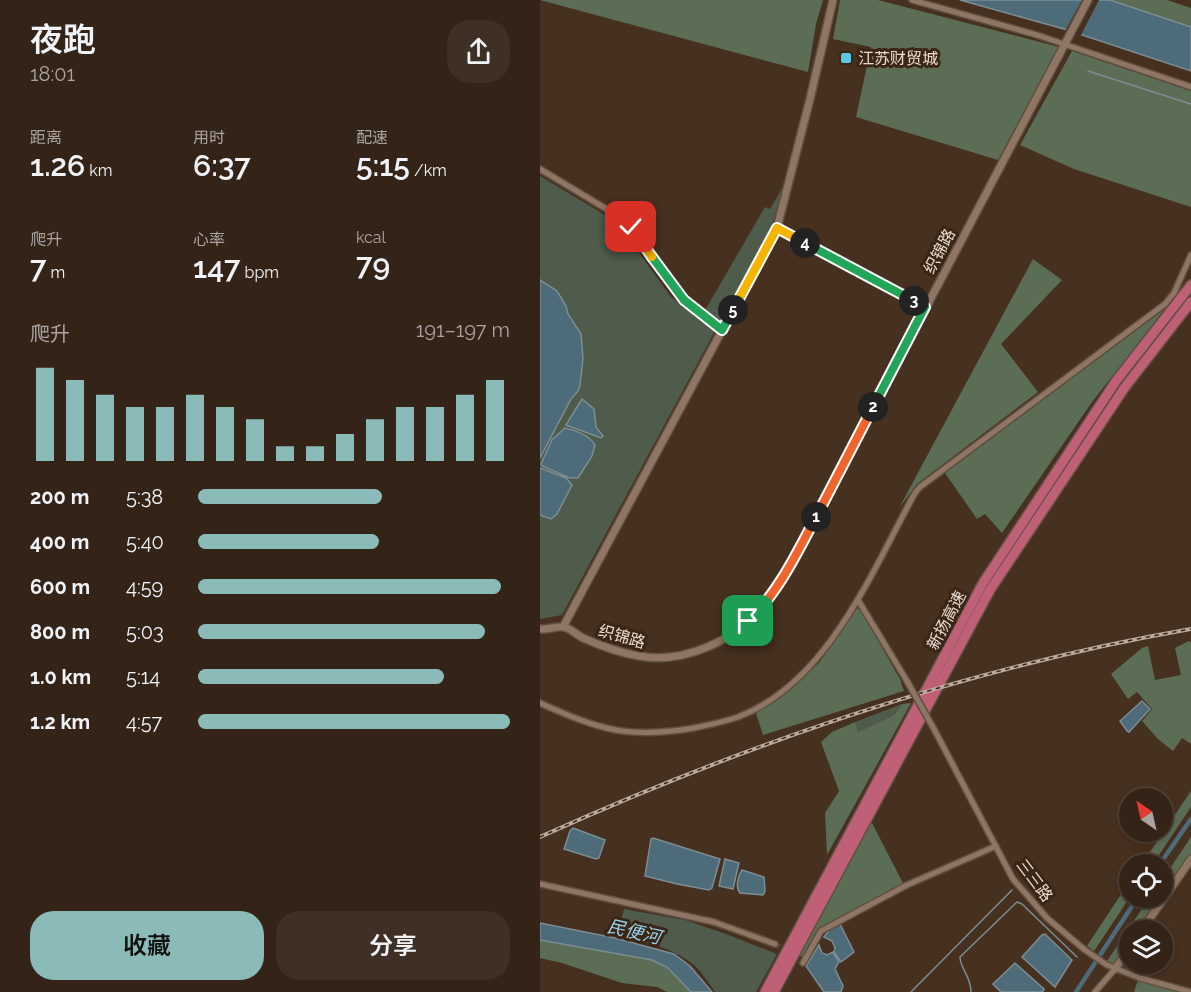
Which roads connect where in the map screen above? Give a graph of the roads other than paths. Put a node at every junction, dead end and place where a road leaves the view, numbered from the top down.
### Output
1 (833, 0) edge
2 (912, 0) edge
3 (1088, 0) edge
4 (1066, 43) junction
5 (1191, 87) edge
6 (540, 169) edge
7 (777, 228) junction
8 (1191, 255) edge
9 (1191, 285) edge
10 (1191, 302) edge
11 (925, 307) junction
12 (722, 330) junction
13 (858, 600) junction
14 (563, 627) junction
15 (540, 629) edge
16 (540, 703) edge
17 (996, 846) junction
18 (1191, 859) edge
19 (540, 884) edge
20 (1149, 920) edge
21 (775, 944) tunnel mouth
22 (1119, 959) edge
23 (803, 963) dead end
24 (1111, 967) junction
25 (765, 992) edge
26 (774, 992) edge
27 (1095, 992) edge
28 (1191, 992) edge

1 - 7 street
2 - 4 street
3 - 4 street, 织锦路
4 - 5 street
4 - 11 street, 织锦路
6 - 12 street
7 - 11 street
7 - 12 street
8 - 13 street
9 - 25 highway, 新扬高速
10 - 26 highway, 新扬高速
11 - 14 street, 织锦路
12 - 14 street
13 - 16 street
13 - 17 street, 三三路, bridge
14 - 15 street
17 - 23 street
17 - 24 street, 三三路
18 - 20 street
19 - 21 street
22 - 24 street
24 - 27 street
24 - 28 street, 三三路

